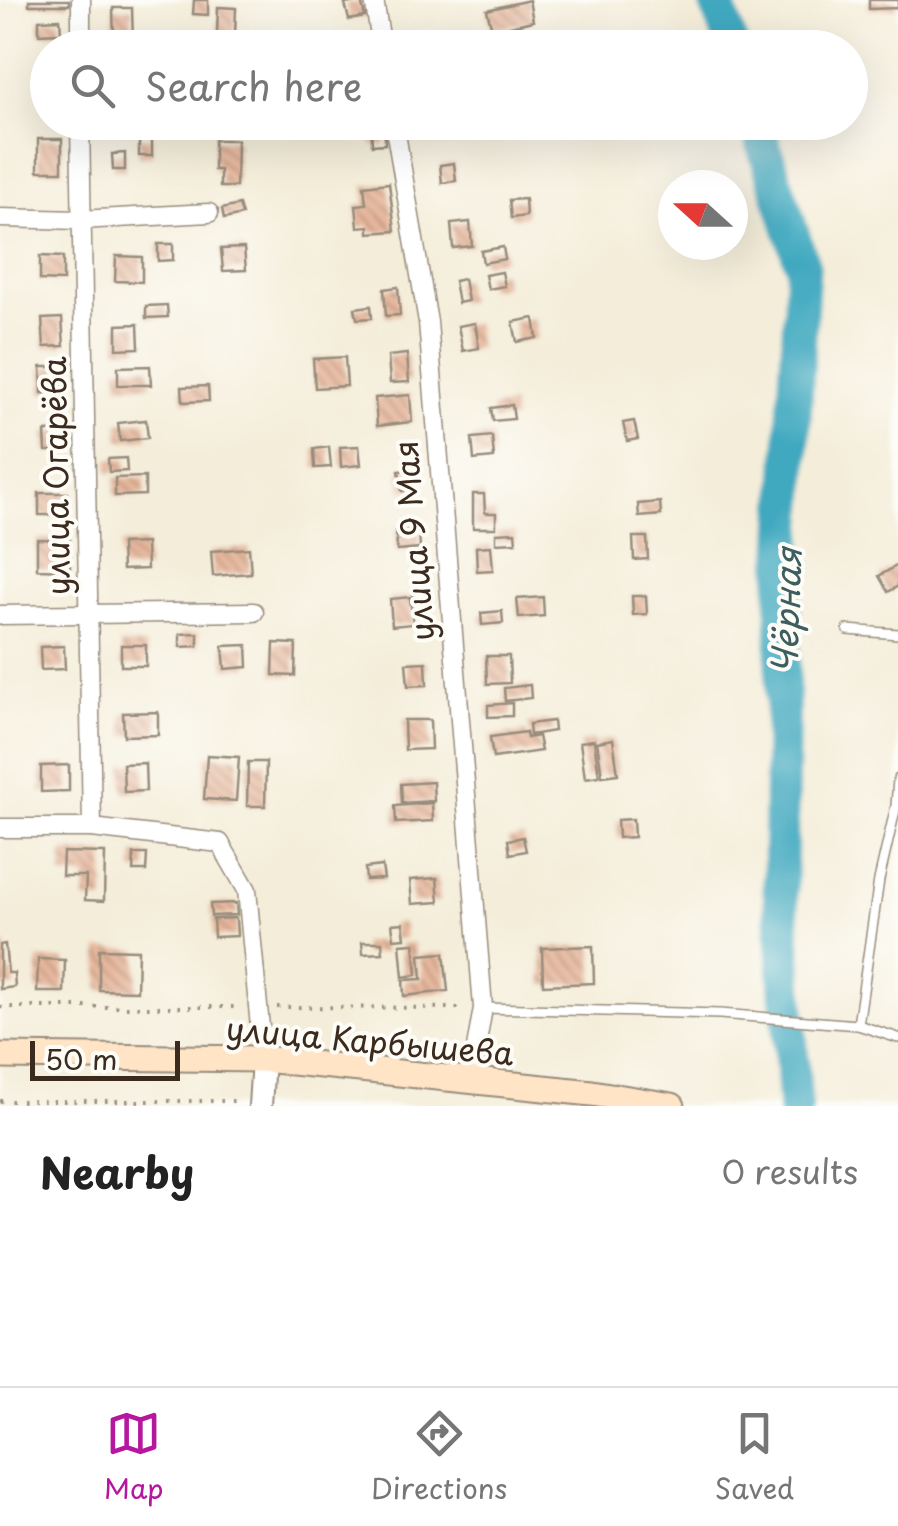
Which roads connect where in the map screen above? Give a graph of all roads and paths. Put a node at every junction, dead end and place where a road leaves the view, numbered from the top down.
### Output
1 (81, 0) edge
2 (374, 0) edge
3 (81, 30) edge
4 (379, 30) edge
5 (80, 140) edge
6 (397, 140) edge
7 (208, 212) dead end
8 (0, 218) edge
9 (80, 220) junction
10 (254, 612) dead end
11 (88, 614) junction
12 (0, 615) edge
13 (848, 630) dead end
14 (898, 634) edge
15 (898, 779) edge
16 (0, 828) edge
17 (92, 828) junction
18 (483, 1008) junction
19 (858, 1025) junction
20 (898, 1038) edge
21 (0, 1056) edge
22 (263, 1059) junction
23 (470, 1082) junction
24 (591, 1100) edge
25 (0, 1101) edge
26 (260, 1103) edge
27 (672, 1106) edge

1 - 3 street
2 - 4 street
5 - 9 street, улица Огарёва
6 - 18 street, улица 9 Мая
7 - 9 street
8 - 9 street
9 - 11 street, улица Огарёва
10 - 11 street
11 - 12 street
11 - 17 street, улица Огарёва
13 - 14 lane
15 - 19 lane
16 - 17 street
17 - 22 street
18 - 19 lane
18 - 23 street, улица 9 Мая
19 - 20 lane
21 - 22 main road, улица Карбышева
22 - 23 main road, улица Карбышева
22 - 26 street
23 - 24 main road, улица Карбышева
24 - 27 main road, улица Карбышева
25 - 26 path

